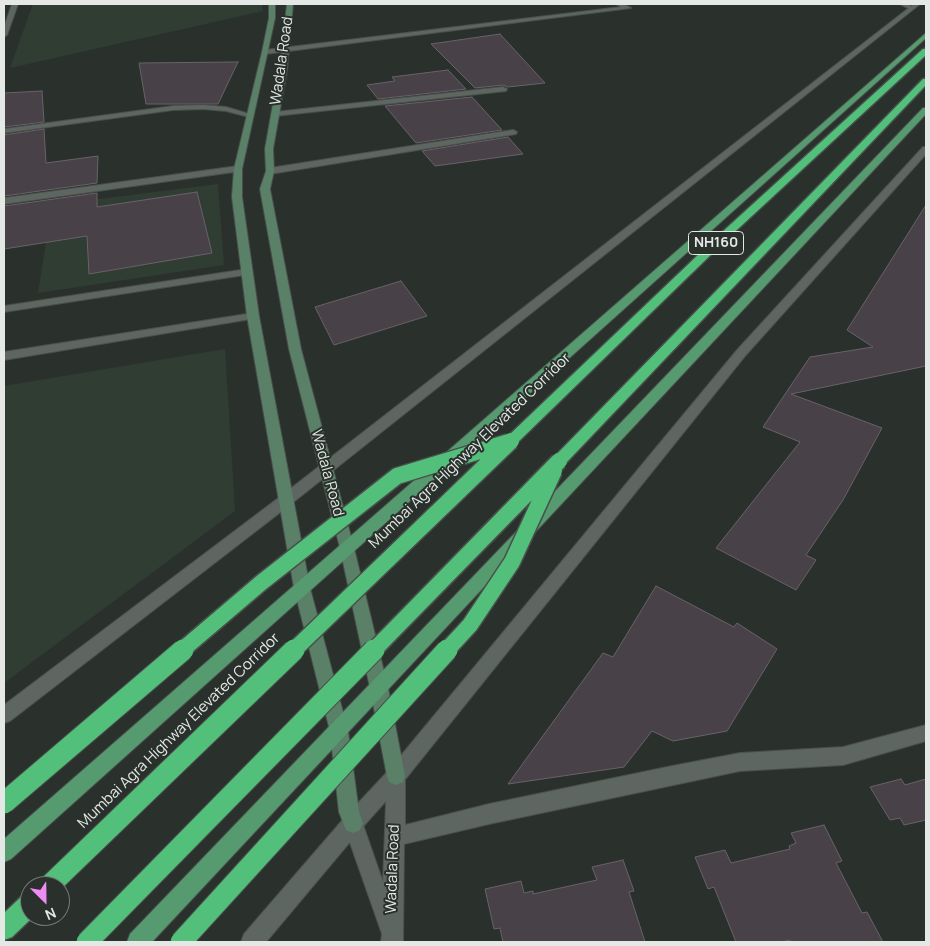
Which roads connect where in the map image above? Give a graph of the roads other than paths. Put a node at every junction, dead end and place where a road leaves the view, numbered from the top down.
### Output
1 (15, 4) edge
2 (272, 4) edge
3 (290, 4) edge
4 (619, 4) edge
5 (911, 5) edge
6 (4, 35) edge
7 (926, 35) edge
8 (285, 49) junction
9 (926, 50) edge
10 (265, 52) junction
11 (926, 81) edge
12 (503, 90) dead end
13 (926, 110) edge
14 (275, 114) junction
15 (249, 115) junction
16 (4, 132) edge
17 (513, 132) dead end
18 (926, 149) edge
19 (238, 169) junction
20 (270, 171) junction
21 (4, 201) edge
22 (247, 272) junction
23 (4, 310) edge
24 (253, 316) junction
25 (4, 356) edge
26 (511, 441) junction
27 (559, 461) junction
28 (325, 468) junction
29 (286, 500) junction
30 (347, 548) junction
31 (302, 588) junction
32 (380, 688) junction
33 (4, 716) edge
34 (339, 731) junction
35 (926, 732) edge
36 (396, 776) junction
37 (4, 803) edge
38 (353, 823) junction
39 (394, 837) junction
40 (4, 852) edge
41 (58, 876) edge
42 (20, 914) edge
43 (4, 929) edge
44 (392, 938) edge
45 (87, 942) edge
46 (138, 942) edge
47 (181, 942) edge
48 (252, 942) edge

1 - 6 street
2 - 10 main road, Wadala Road
3 - 8 main road, Wadala Road
4 - 8 street
5 - 28 street
7 - 30 main road
8 - 10 street
8 - 14 main road, Wadala Road
9 - 26 highway, Mumbai Agra Highway Elevated Corridor / NH160
10 - 15 main road, Wadala Road
11 - 27 highway, NH160
12 - 14 street
13 - 32 main road
14 - 20 main road, Wadala Road
15 - 16 street
15 - 19 main road, Wadala Road
17 - 20 street
18 - 36 street
19 - 21 street
19 - 22 main road, Wadala Road
20 - 28 main road, Wadala Road
22 - 23 street
22 - 24 main road, Wadala Road
24 - 25 street
24 - 29 main road, Wadala Road
26 - 37 highway, bridge
26 - 41 highway, Mumbai Agra Highway Elevated Corridor, bridge
27 - 45 highway, bridge
27 - 47 highway, bridge
28 - 29 street
28 - 30 main road, Wadala Road
29 - 31 main road
29 - 33 street
30 - 31 main road
30 - 32 main road, Wadala Road
31 - 34 main road
31 - 40 main road
32 - 34 main road
32 - 36 main road, Wadala Road
34 - 38 main road
34 - 46 main road
35 - 39 street
36 - 38 street
36 - 39 street, Wadala Road
38 - 44 street
38 - 48 street
39 - 44 street, Wadala Road
42 - 43 highway

